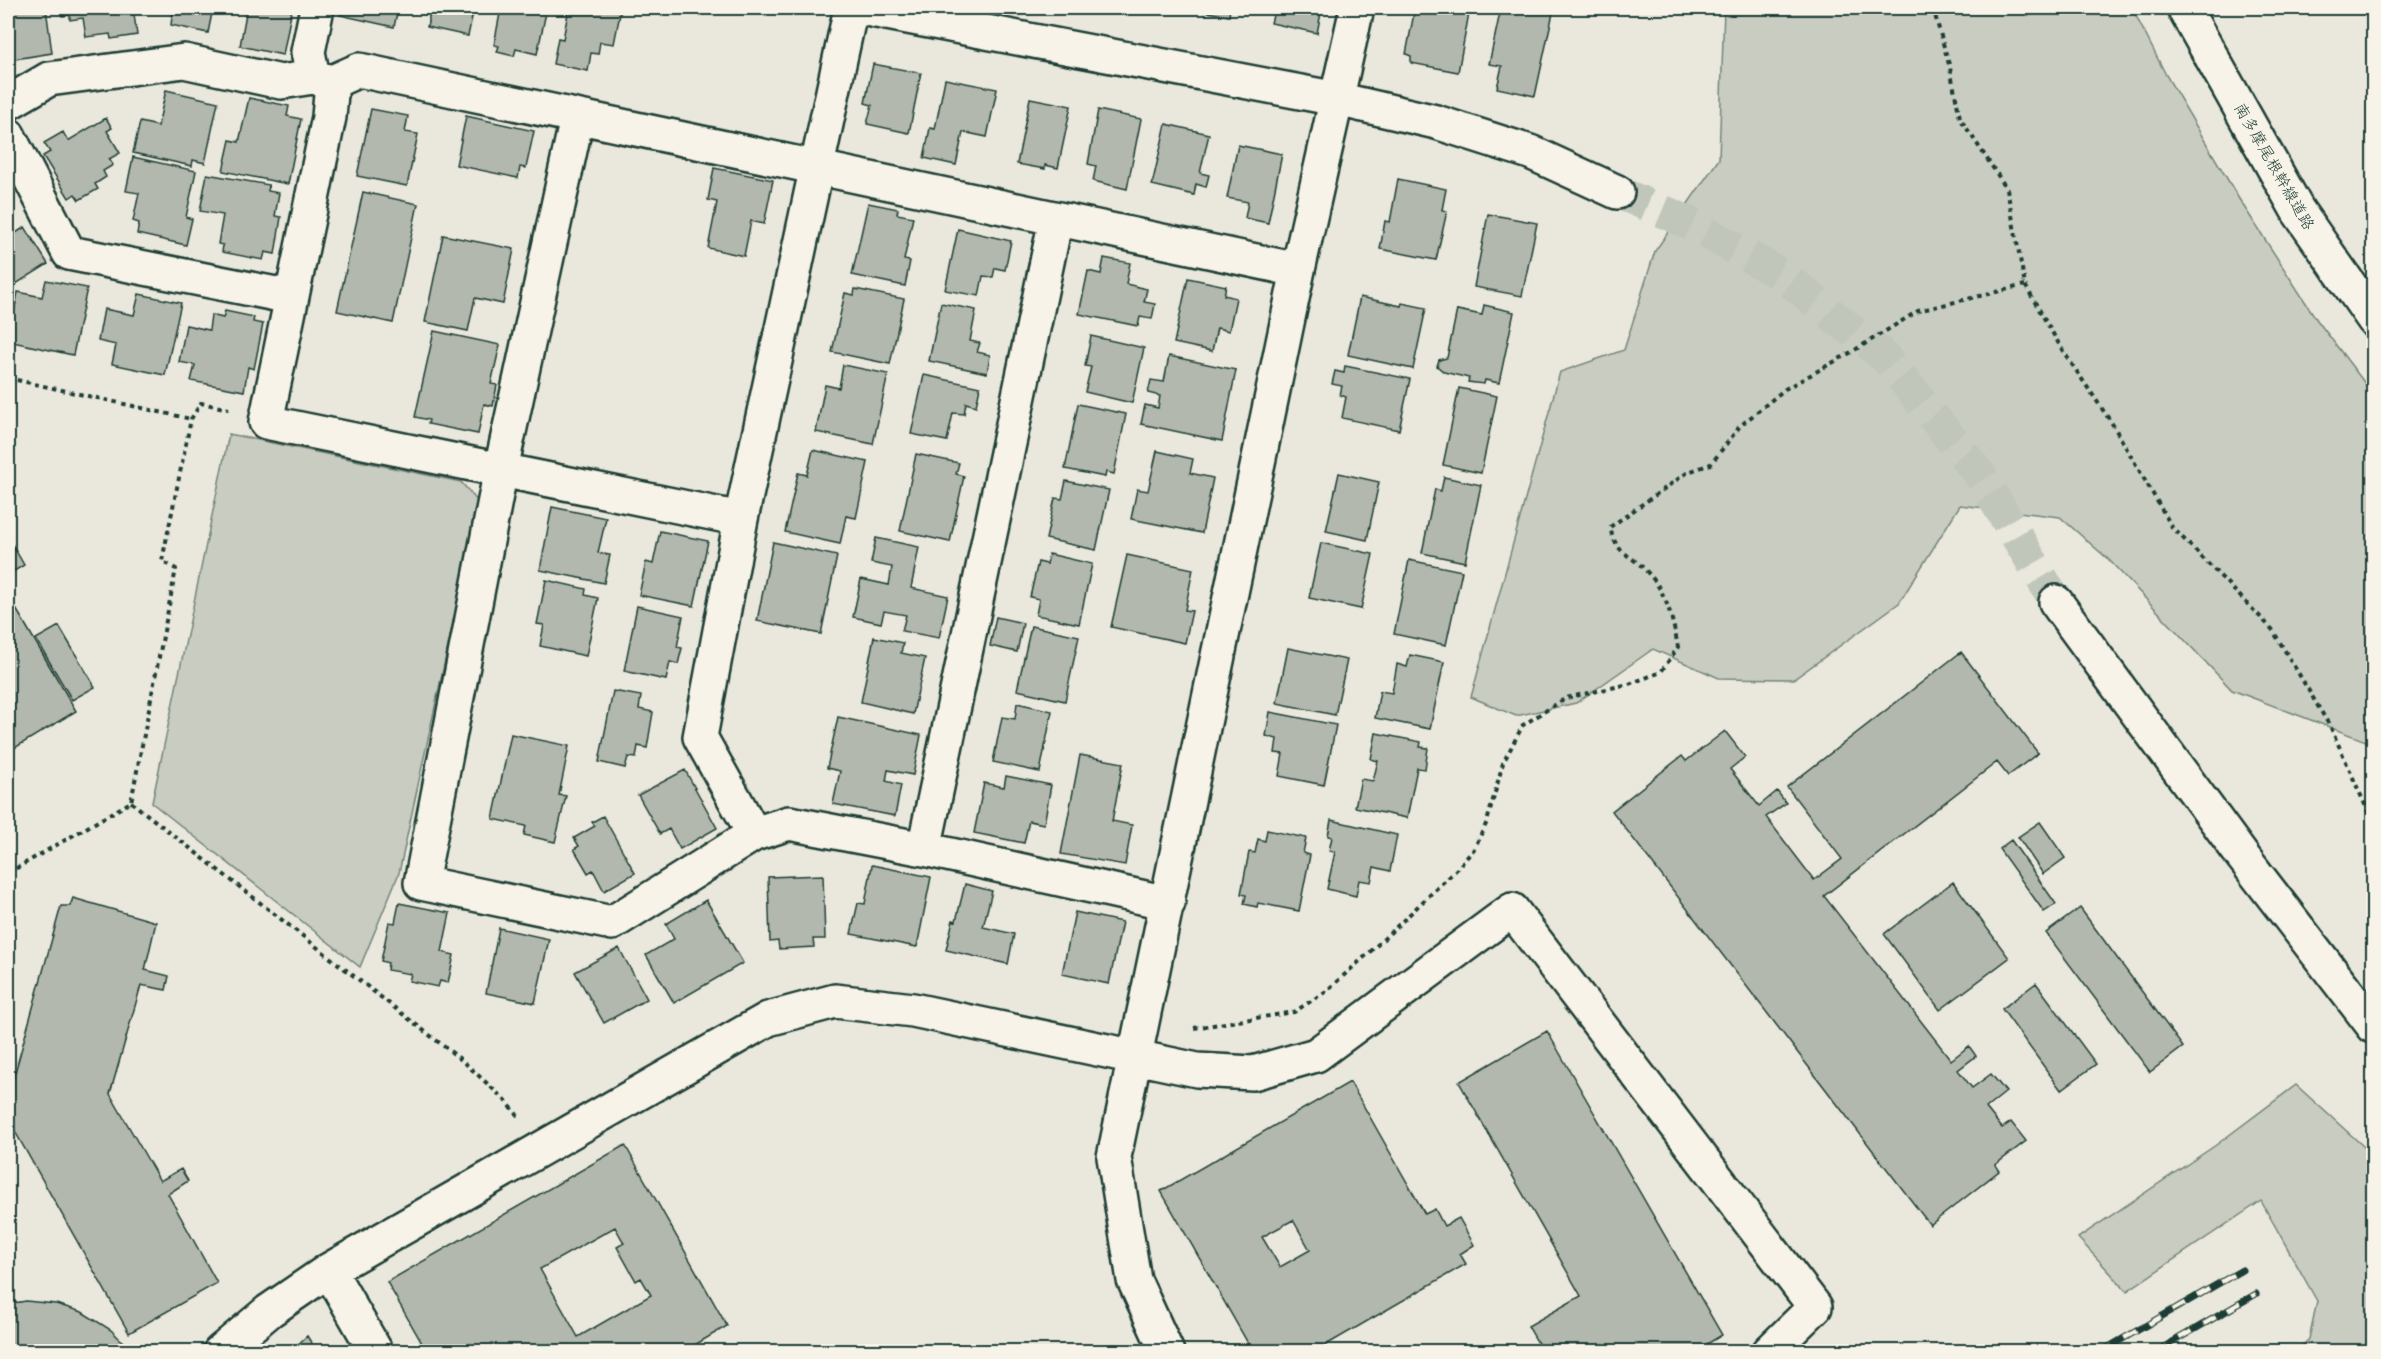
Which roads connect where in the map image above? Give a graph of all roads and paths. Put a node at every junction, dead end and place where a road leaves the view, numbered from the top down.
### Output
1 (316, 8) edge
2 (851, 8) edge
3 (861, 8) edge
4 (1357, 8) edge
5 (1933, 8) edge
6 (2184, 8) edge
7 (322, 79) junction
8 (1337, 99) junction
9 (8, 103) edge
10 (578, 118) junction
11 (8, 135) edge
12 (816, 167) junction
13 (1617, 192) tunnel mouth
14 (1056, 219) junction
15 (1298, 270) junction
16 (2025, 285) junction
17 (291, 297) junction
18 (2373, 320) edge
19 (8, 378) edge
20 (501, 469) junction
21 (741, 519) junction
22 (2056, 602) tunnel mouth
23 (130, 802) junction
24 (2373, 825) edge
25 (754, 834) junction
26 (924, 849) junction
27 (8, 873) edge
28 (1168, 903) junction
29 (2373, 1027) edge
30 (1191, 1028) dead end
31 (1135, 1057) junction
32 (522, 1122) dead end
33 (329, 1270) junction
34 (220, 1352) edge
35 (376, 1352) edge
36 (1167, 1352) edge
37 (1769, 1352) edge

1 - 7 street
2 - 12 street
3 - 8 street
4 - 8 street
5 - 16 path
6 - 18 street, 南多摩尾根幹線道路
7 - 9 street
7 - 10 street
7 - 17 street
8 - 13 street
8 - 15 street
10 - 12 street
10 - 20 street
11 - 17 street
12 - 14 street
12 - 21 street
14 - 15 street
14 - 26 street
15 - 28 street
16 - 24 path
16 - 30 path
17 - 20 street
19 - 23 path
20 - 21 street
20 - 25 street
21 - 25 street
22 - 29 street
23 - 27 path
23 - 32 path
25 - 26 street
26 - 28 street
28 - 31 street
31 - 33 street
31 - 36 street
31 - 37 street
33 - 34 street
33 - 35 street

